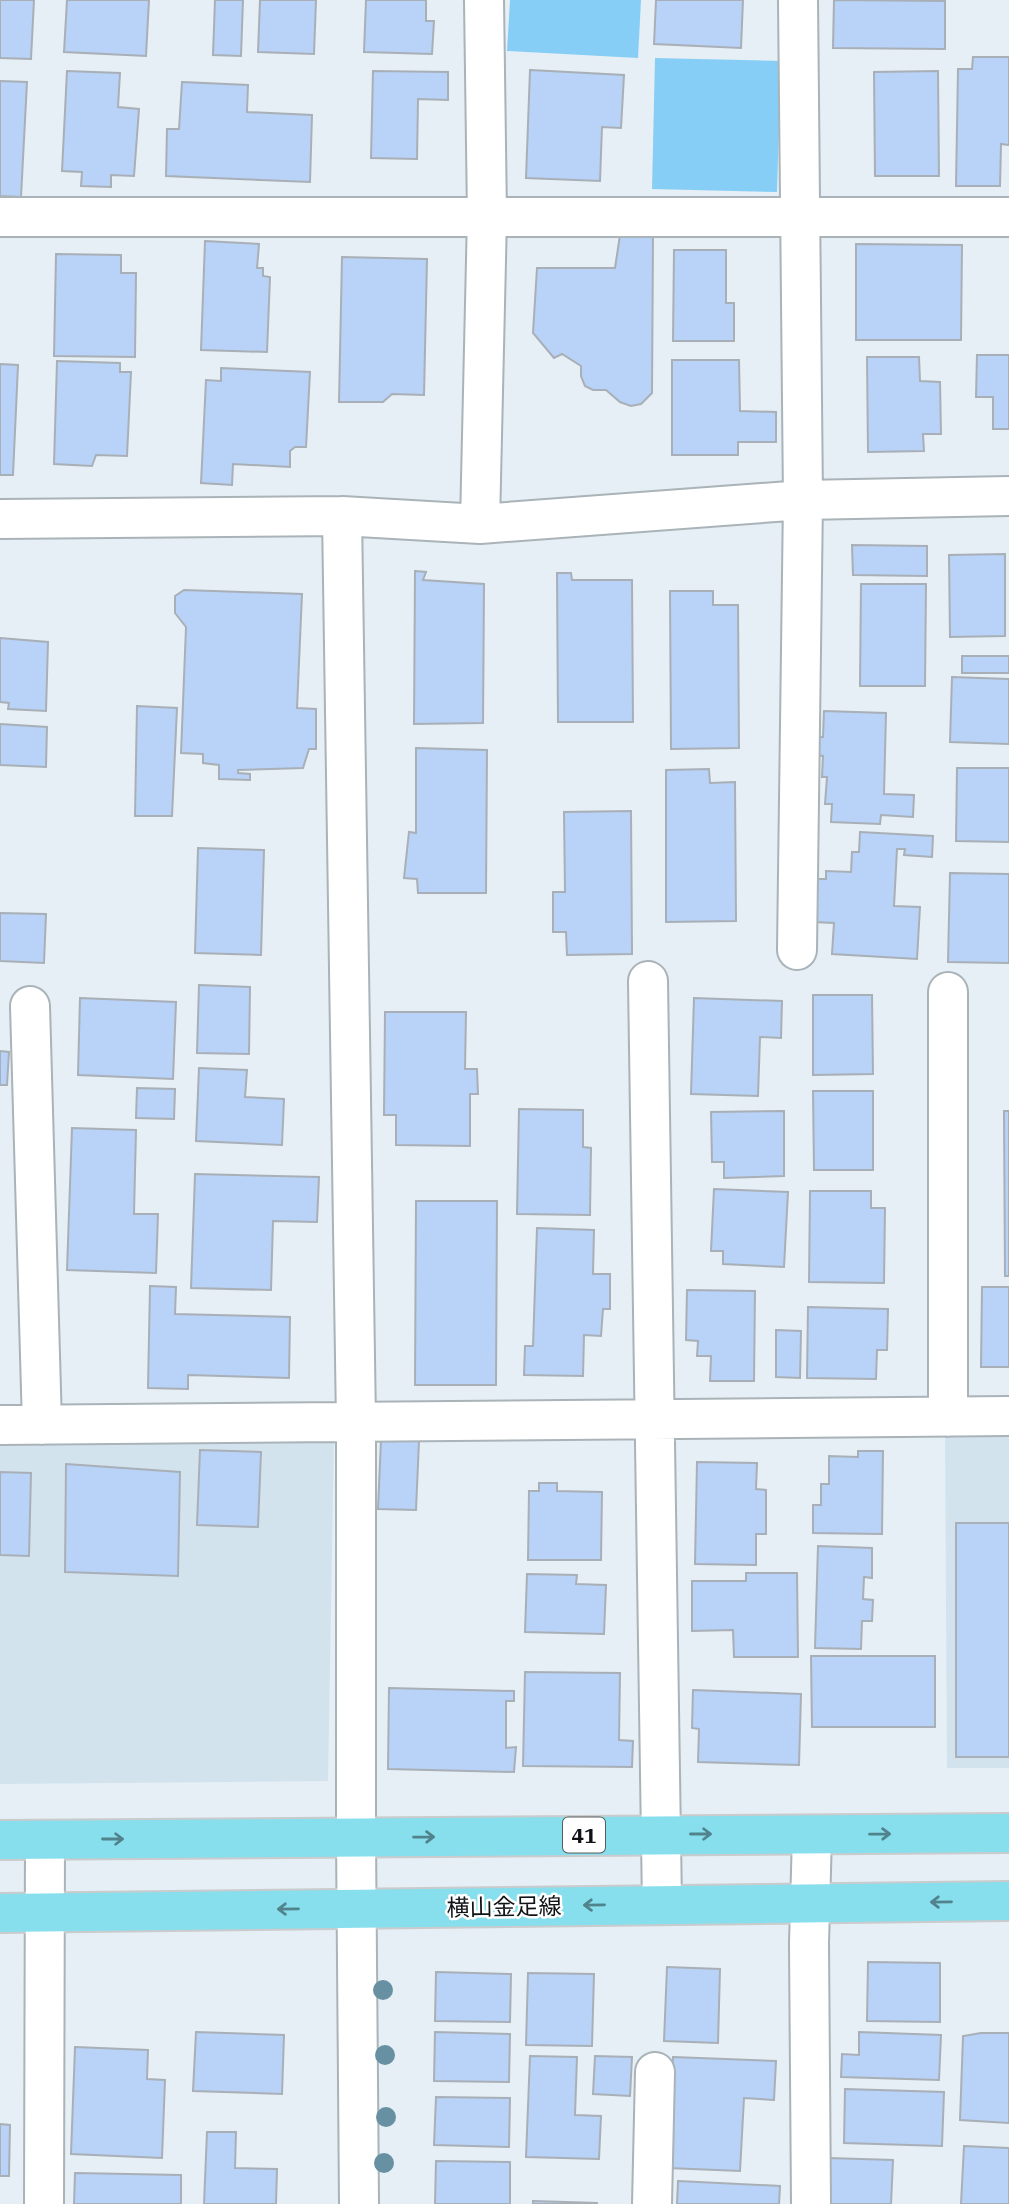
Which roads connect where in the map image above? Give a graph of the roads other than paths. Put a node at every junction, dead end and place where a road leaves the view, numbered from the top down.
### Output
1 (484, 0) edge
2 (799, 0) edge
3 (487, 216) junction
4 (0, 217) edge
5 (1009, 217) edge
6 (799, 218) junction
7 (1009, 496) edge
8 (803, 500) junction
9 (342, 516) junction
10 (0, 519) edge
11 (480, 524) junction
12 (797, 950) dead end
13 (648, 981) dead end
14 (948, 992) dead end
15 (30, 1006) dead end
16 (948, 1416) junction
17 (1009, 1416) edge
18 (653, 1419) junction
19 (356, 1422) junction
20 (0, 1425) edge
21 (42, 1425) junction
22 (1009, 1833) edge
23 (660, 1834) junction
24 (812, 1835) junction
25 (356, 1838) junction
26 (0, 1840) edge
27 (44, 1840) junction
28 (1009, 1901) edge
29 (810, 1903) junction
30 (662, 1905) junction
31 (356, 1908) junction
32 (44, 1912) junction
33 (0, 1913) edge
34 (655, 2072) dead end
35 (44, 2204) edge
36 (359, 2204) edge
37 (652, 2204) edge
38 (811, 2204) edge

1 - 3 street
2 - 6 street
3 - 4 street
3 - 6 street
3 - 11 street
5 - 6 street
6 - 8 street
7 - 8 street
8 - 11 street
8 - 12 street
9 - 10 street
9 - 11 street
9 - 19 street
13 - 18 street
14 - 16 street
15 - 21 street
16 - 17 street
16 - 18 street
18 - 19 street
18 - 23 street
19 - 21 street
19 - 25 street
20 - 21 street
24 -> 22 main road, 41
23 -> 24 main road, 41
25 -> 23 main road, 41
23 - 30 street
24 - 29 street
27 -> 25 main road, 41
25 - 31 street
26 - 27 main road, 41
27 - 32 street
28 -> 29 main road, 横山金足線
29 - 30 main road, 横山金足線
29 - 38 street
30 -> 31 main road, 横山金足線
31 -> 32 main road, 横山金足線
31 - 36 street
32 - 33 main road, 横山金足線
32 - 35 street
34 - 37 street

